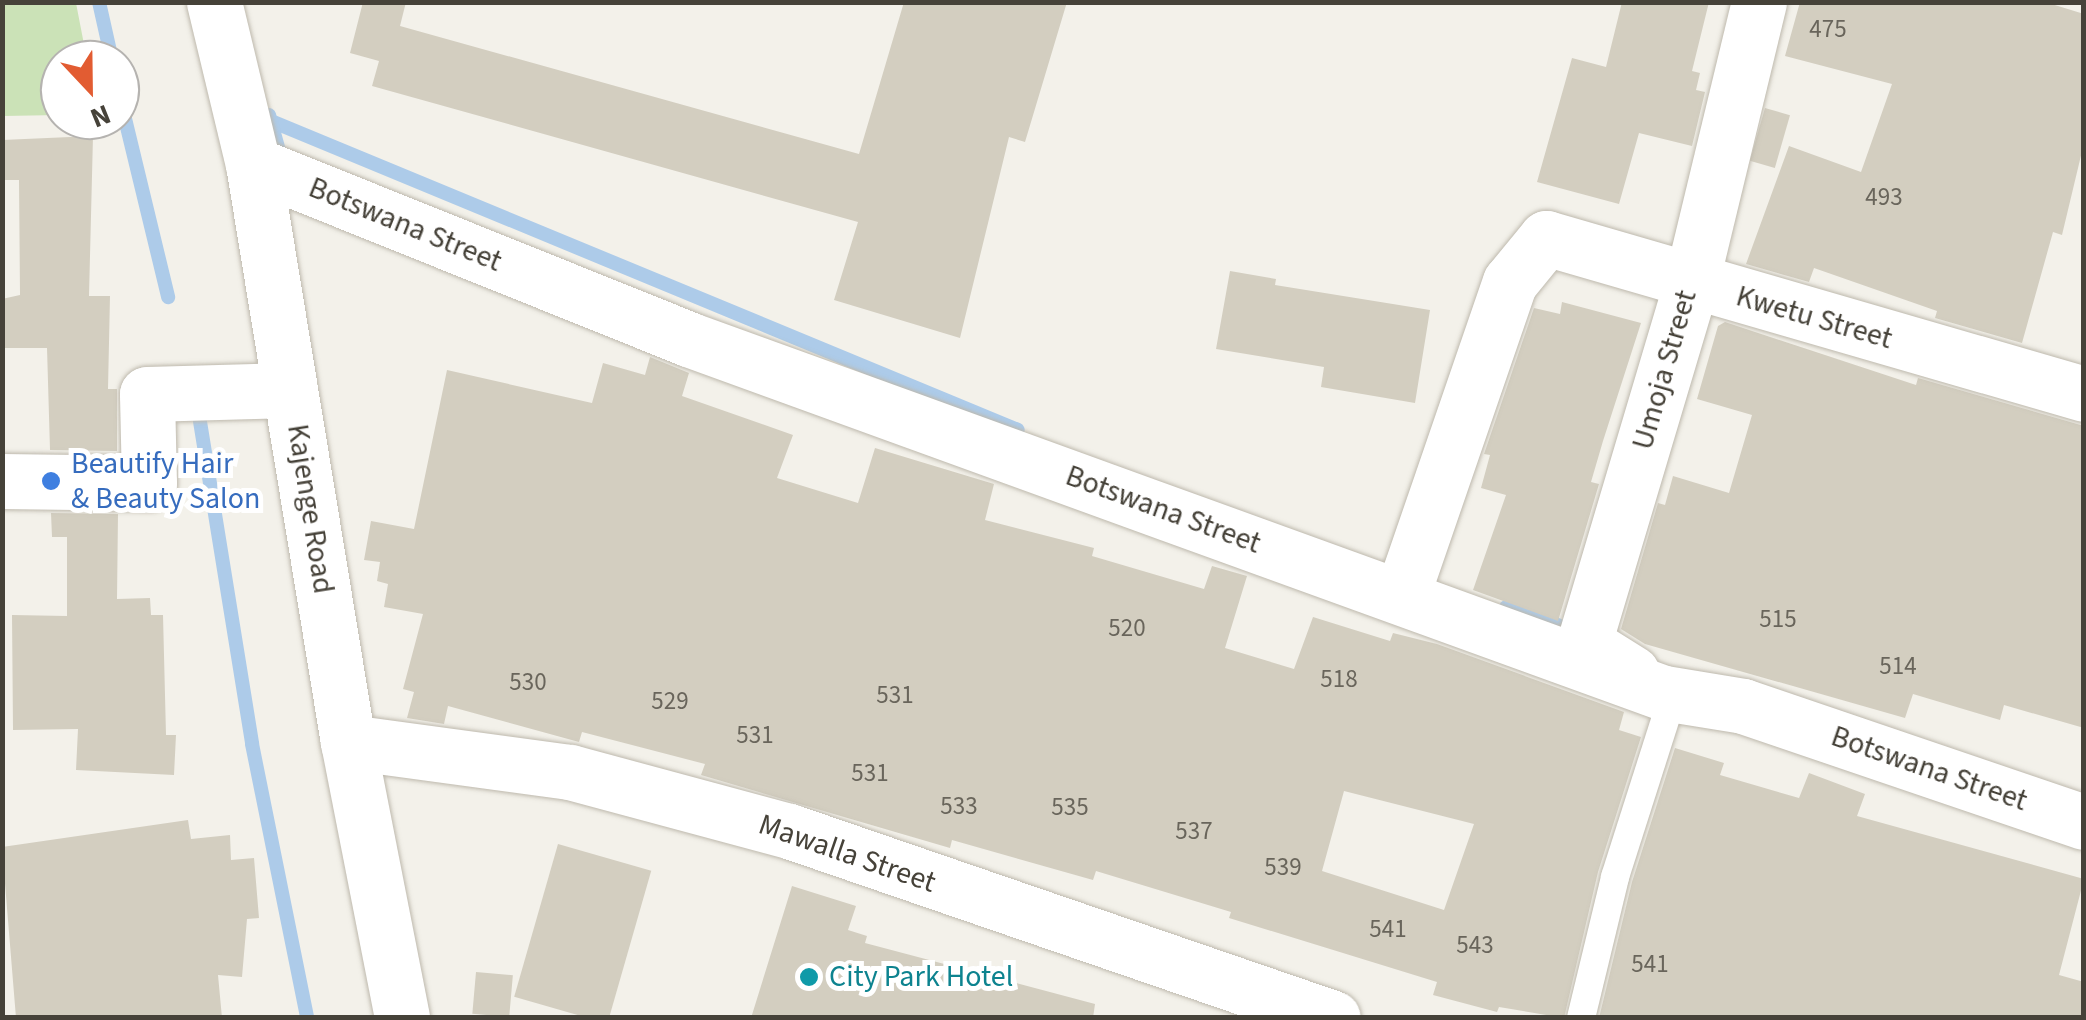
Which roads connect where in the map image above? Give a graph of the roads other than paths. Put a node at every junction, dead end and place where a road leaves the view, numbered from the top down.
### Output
1 (214, 2) edge
2 (1759, 2) edge
3 (253, 164) junction
4 (1691, 283) junction
5 (290, 390) junction
6 (2084, 394) edge
7 (2, 481) edge
8 (1402, 595) junction
9 (1668, 694) junction
10 (348, 742) junction
11 (2084, 822) edge
12 (402, 1018) edge
13 (1334, 1018) edge
14 (1581, 1018) edge

1 - 3 street, Kajenge Road
2 - 4 street, Umoja Street
3 - 5 street, Kajenge Road
3 - 8 street, Botswana Street
4 - 6 street, Kwetu Street
4 - 8 street, Kwetu Street
4 - 9 street, Umoja Street
5 - 7 street
5 - 10 street, Kajenge Road
8 - 9 street, Botswana Street
9 - 11 street, Botswana Street
9 - 14 lane
10 - 12 street, Kajenge Road
10 - 13 street, Mawalla Street

